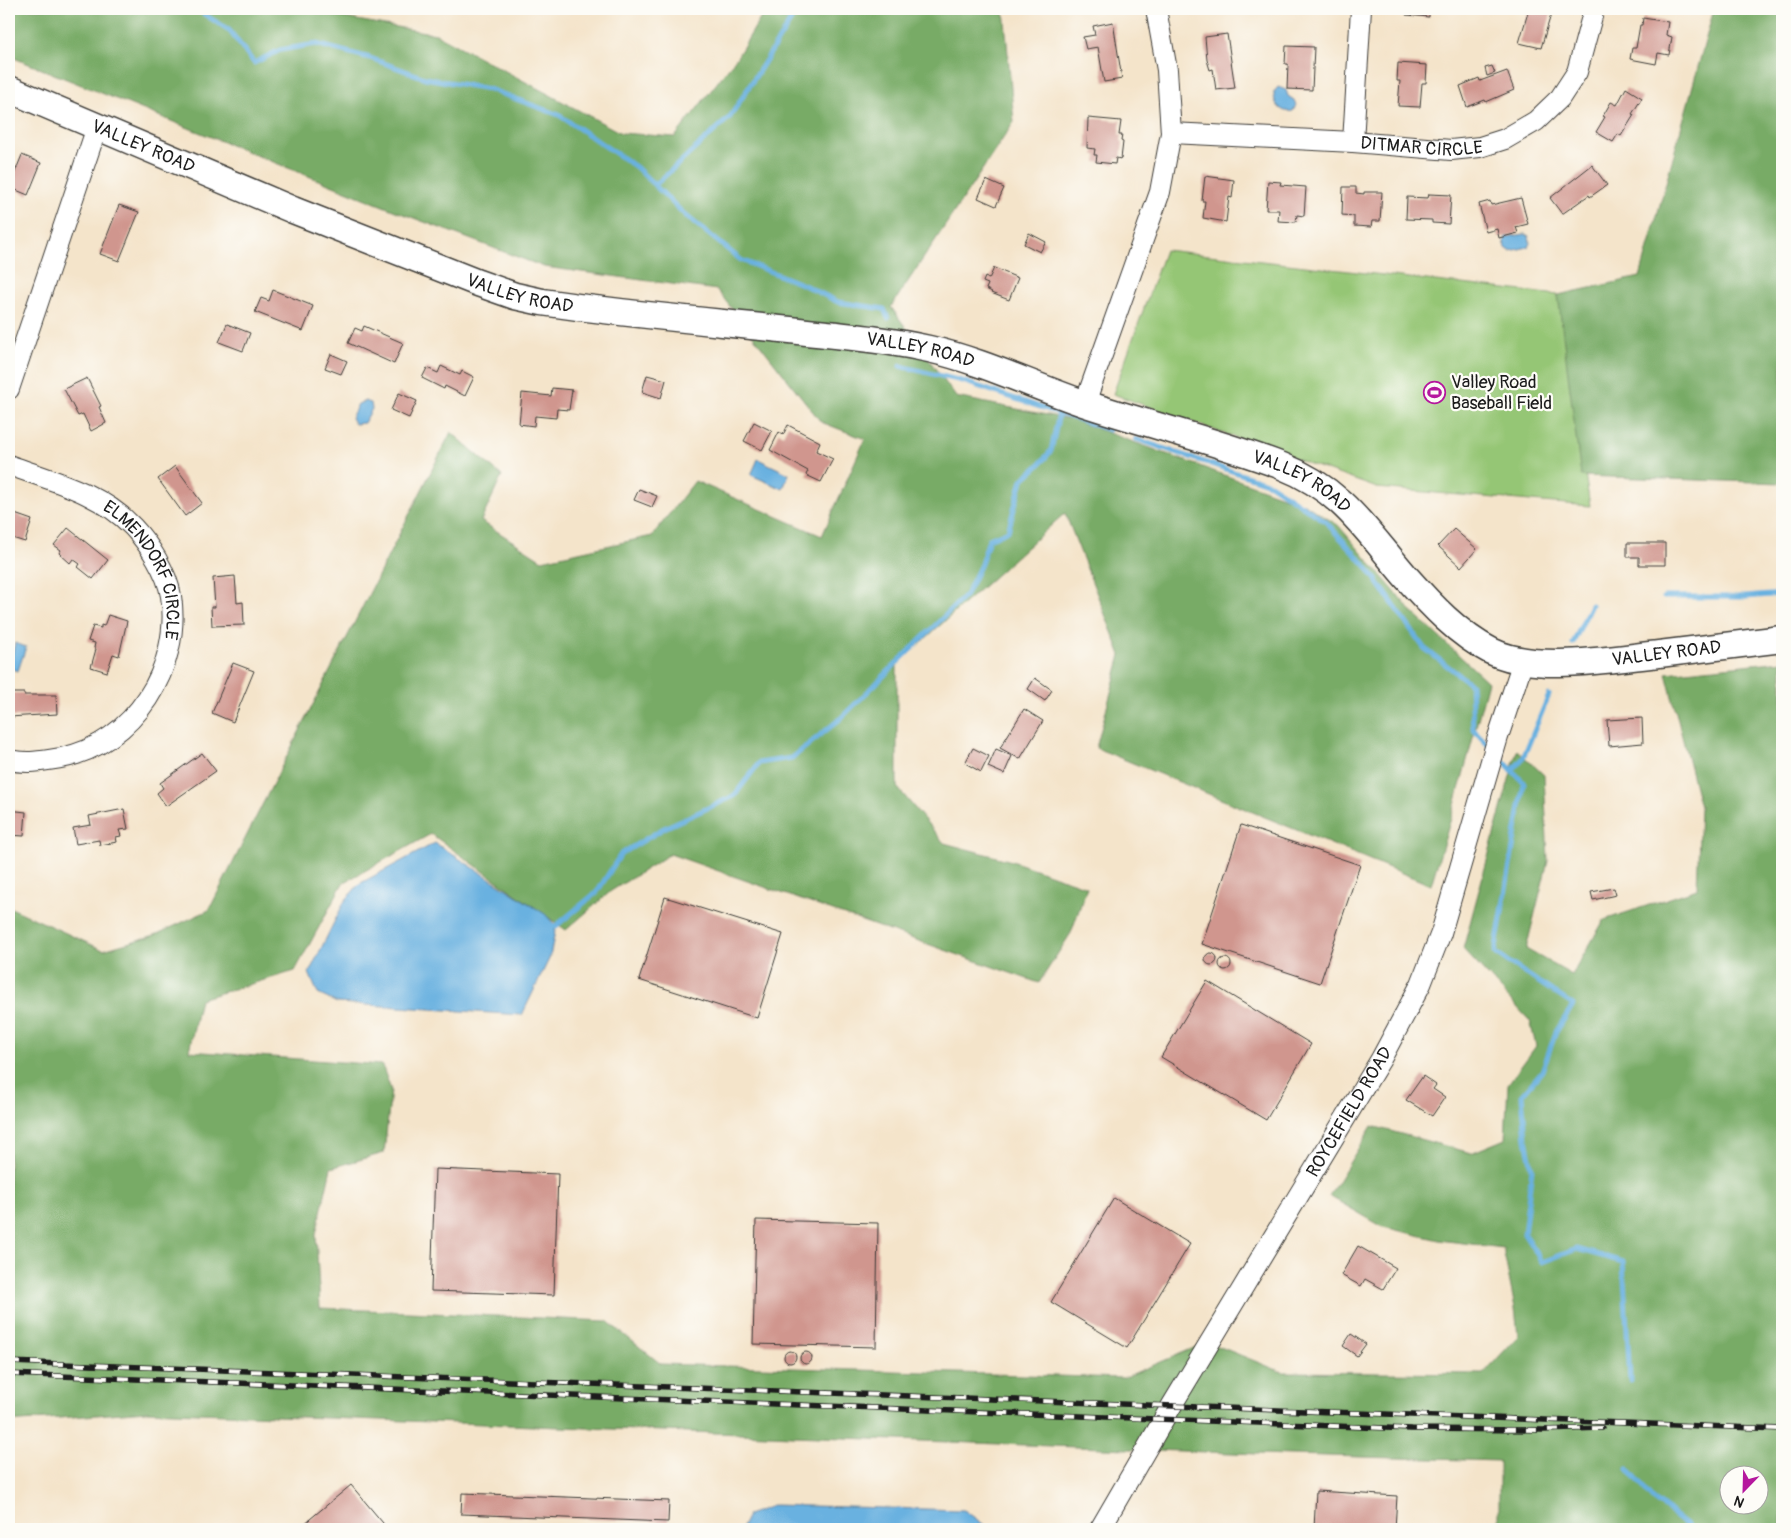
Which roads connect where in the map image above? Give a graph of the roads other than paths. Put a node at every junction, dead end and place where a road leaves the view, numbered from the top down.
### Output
1 (1156, 9) edge
2 (1361, 9) edge
3 (1594, 9) edge
4 (9, 89) edge
5 (97, 127) junction
6 (1171, 133) junction
7 (1353, 142) junction
8 (9, 389) edge
9 (1085, 403) junction
10 (9, 465) edge
11 (1782, 639) edge
12 (1523, 661) junction
13 (9, 760) edge
14 (1100, 1529) edge

1 - 6 street
2 - 7 street
3 - 7 street, DITMAR CIRCLE
4 - 5 street, VALLEY ROAD
5 - 8 street
5 - 9 street, VALLEY ROAD
6 - 7 street, DITMAR CIRCLE
6 - 9 street
9 - 12 street, VALLEY ROAD
10 - 13 street, ELMENDORF CIRCLE
11 - 12 street, VALLEY ROAD
12 - 14 street, ROYCEFIELD ROAD

